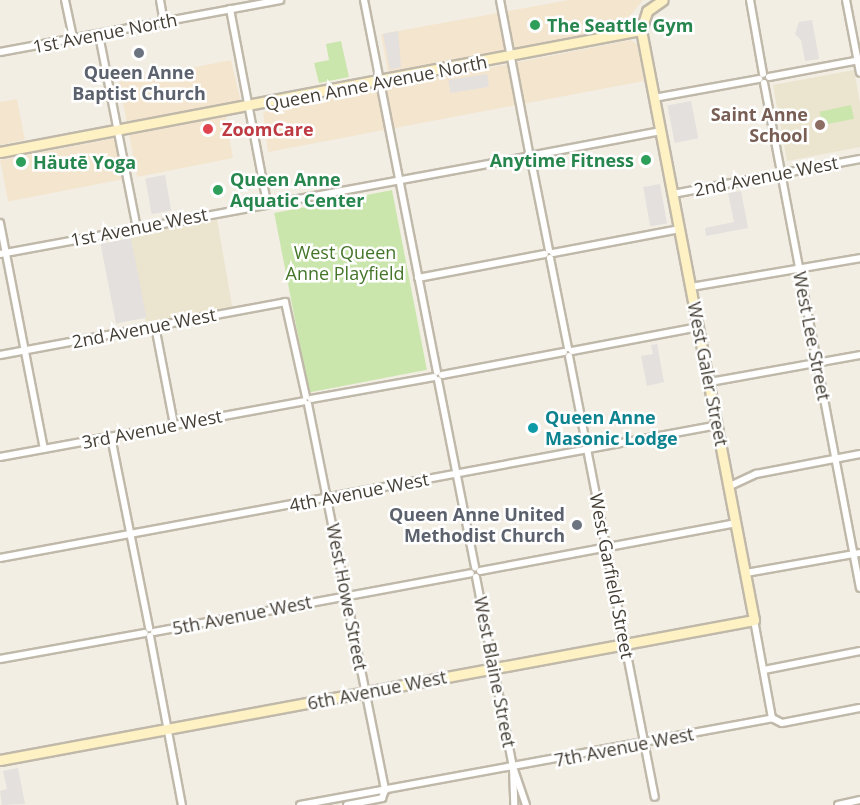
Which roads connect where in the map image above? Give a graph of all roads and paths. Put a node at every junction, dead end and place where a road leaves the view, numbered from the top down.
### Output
1 (65, 0) edge
2 (160, 0) edge
3 (280, 0) edge
4 (364, 0) edge
5 (500, 0) edge
6 (663, 0) edge
7 (750, 0) edge
8 (846, 0) edge
9 (255, 2) edge
10 (230, 9) junction
11 (164, 22) junction
12 (641, 30) junction
13 (99, 34) junction
14 (73, 39) junction
15 (0, 52) edge
16 (512, 57) junction
17 (859, 60) edge
18 (860, 73) edge
19 (764, 78) junction
20 (380, 82) junction
21 (654, 98) junction
22 (249, 106) junction
23 (117, 130) junction
24 (661, 131) junction
25 (0, 152) edge
26 (530, 156) junction
27 (860, 159) edge
28 (782, 174) junction
29 (398, 180) junction
30 (673, 194) junction
31 (267, 203) junction
32 (0, 223) edge
33 (137, 228) junction
34 (680, 229) junction
35 (3, 253) edge
36 (549, 254) junction
37 (860, 258) edge
38 (800, 269) junction
39 (418, 278) junction
40 (691, 287) junction
41 (287, 303) joint
42 (155, 326) junction
43 (699, 327) junction
44 (24, 350) junction
45 (568, 352) junction
46 (0, 355) edge
47 (860, 355) edge
48 (818, 363) junction
49 (438, 376) junction
50 (710, 382) junction
51 (307, 400) junction
52 (718, 424) junction
53 (174, 425) junction
54 (111, 437) junction
55 (44, 449) junction
56 (588, 450) junction
57 (860, 454) edge
58 (0, 457) edge
59 (835, 459) junction
60 (456, 474) junction
61 (730, 486) junction
62 (327, 498) junction
63 (736, 523) junction
64 (130, 534) junction
65 (607, 547) junction
66 (857, 554) edge
67 (0, 558) edge
68 (476, 572) junction
69 (746, 573) junction
70 (860, 588) edge
71 (346, 595) junction
72 (754, 620) junction
73 (149, 632) junction
74 (626, 644) junction
75 (860, 651) edge
76 (0, 659) edge
77 (494, 669) junction
78 (764, 670) junction
79 (366, 692) junction
80 (860, 708) edge
81 (772, 718) junction
82 (168, 730) junction
83 (645, 744) junction
84 (0, 760) edge
85 (513, 767) junction
86 (385, 790) junction
87 (655, 797) dead end
88 (860, 800) edge
89 (182, 805) edge
90 (300, 805) edge
91 (347, 805) edge
92 (514, 805) edge
93 (526, 805) edge
94 (838, 805) edge

1 - 14 street
2 - 11 street
3 - 9 street, 1st Avenue North
4 - 20 street, West Blaine Street
5 - 16 street, West Garfield Street
6 - 12 street
7 - 19 street, West Lee Street
8 - 17 street
9 - 10 street, 1st Avenue North
10 - 11 street, 1st Avenue North
10 - 22 street
11 - 13 street, 1st Avenue North
12 - 16 street, Queen Anne Avenue North
12 - 21 street, West Galer Street
13 - 14 street, 1st Avenue North
13 - 23 street
14 - 15 street, 1st Avenue North
16 - 20 street, Queen Anne Avenue North
16 - 26 street, West Garfield Street
17 - 18 street
17 - 19 street
19 - 21 street
19 - 28 street, West Lee Street
20 - 22 street, Queen Anne Avenue North
20 - 29 street, West Blaine Street
21 - 24 street, West Galer Street
22 - 23 street, Queen Anne Avenue North
22 - 31 street
23 - 25 street, Queen Anne Avenue North
23 - 33 street
24 - 26 street, 1st Avenue West
24 - 30 street, West Galer Street
26 - 29 street, 1st Avenue West
26 - 36 street, West Garfield Street
27 - 28 street, 2nd Avenue West
28 - 30 street, 2nd Avenue West
28 - 38 street, West Lee Street
29 - 31 street, 1st Avenue West
29 - 39 street, West Blaine Street
30 - 34 street, West Galer Street
31 - 33 street, 1st Avenue West
32 - 35 street
33 - 35 street, 1st Avenue West
34 - 36 street
34 - 40 street, West Galer Street
35 - 44 street
36 - 39 street
36 - 45 street, West Garfield Street
37 - 38 street
38 - 40 street
38 - 48 street, West Lee Street
39 - 49 street, West Blaine Street
40 - 43 street, West Galer Street
41 - 42 street, 2nd Avenue West
41 - 51 street, West Howe Street
42 - 44 street, 2nd Avenue West
42 - 53 street
43 - 45 street, 3rd Avenue West
43 - 50 street, West Galer Street
44 - 46 street, 2nd Avenue West
44 - 55 street
45 - 49 street, 3rd Avenue West
45 - 56 street, West Garfield Street
47 - 48 street
48 - 50 street
48 - 59 street, West Lee Street
49 - 51 street, 3rd Avenue West
49 - 60 street, West Blaine Street
50 - 52 street, West Galer Street
51 - 53 street, 3rd Avenue West
51 - 62 street, West Howe Street
52 - 56 street, 4th Avenue West
52 - 61 street, West Galer Street
53 - 54 street, 3rd Avenue West
54 - 55 street, 3rd Avenue West
54 - 64 street
55 - 58 street, 3rd Avenue West
56 - 60 street, 4th Avenue West
56 - 65 street, West Garfield Street
57 - 59 street
59 - 61 street
59 - 66 street, West Lee Street
60 - 62 street, 4th Avenue West
60 - 68 street, West Blaine Street
61 - 63 street, West Galer Street
62 - 64 street, 4th Avenue West
62 - 71 street, West Howe Street
63 - 65 street, 5th Avenue West
63 - 69 street, West Galer Street
64 - 67 street, 4th Avenue West
64 - 73 street
65 - 68 street, 5th Avenue West
65 - 74 street, West Garfield Street
66 - 69 street
66 - 70 street, West Lee Street
68 - 71 street, 5th Avenue West
68 - 77 street, West Blaine Street
69 - 72 street, West Galer Street
71 - 73 street, 5th Avenue West
71 - 79 street, West Howe Street
72 - 74 street, 6th Avenue West
72 - 78 street, West Galer Street
73 - 76 street, 5th Avenue West
73 - 82 street
74 - 77 street, 6th Avenue West
74 - 83 street, West Garfield Street
75 - 78 street
77 - 79 street, 6th Avenue West
77 - 85 street, West Blaine Street
78 - 81 street, West Galer Street
79 - 82 street, 6th Avenue West
79 - 86 street, West Howe Street
80 - 81 street, 7th Avenue West
81 - 83 street, 7th Avenue West
82 - 84 street, 6th Avenue West
82 - 89 street
83 - 85 street, 7th Avenue West
83 - 87 street, West Garfield Street
85 - 86 street, 7th Avenue West
85 - 92 street, West Blaine Street
85 - 93 street, West Blaine Street
86 - 90 street, 7th Avenue West
86 - 91 street, 7th Avenue West
88 - 94 street

